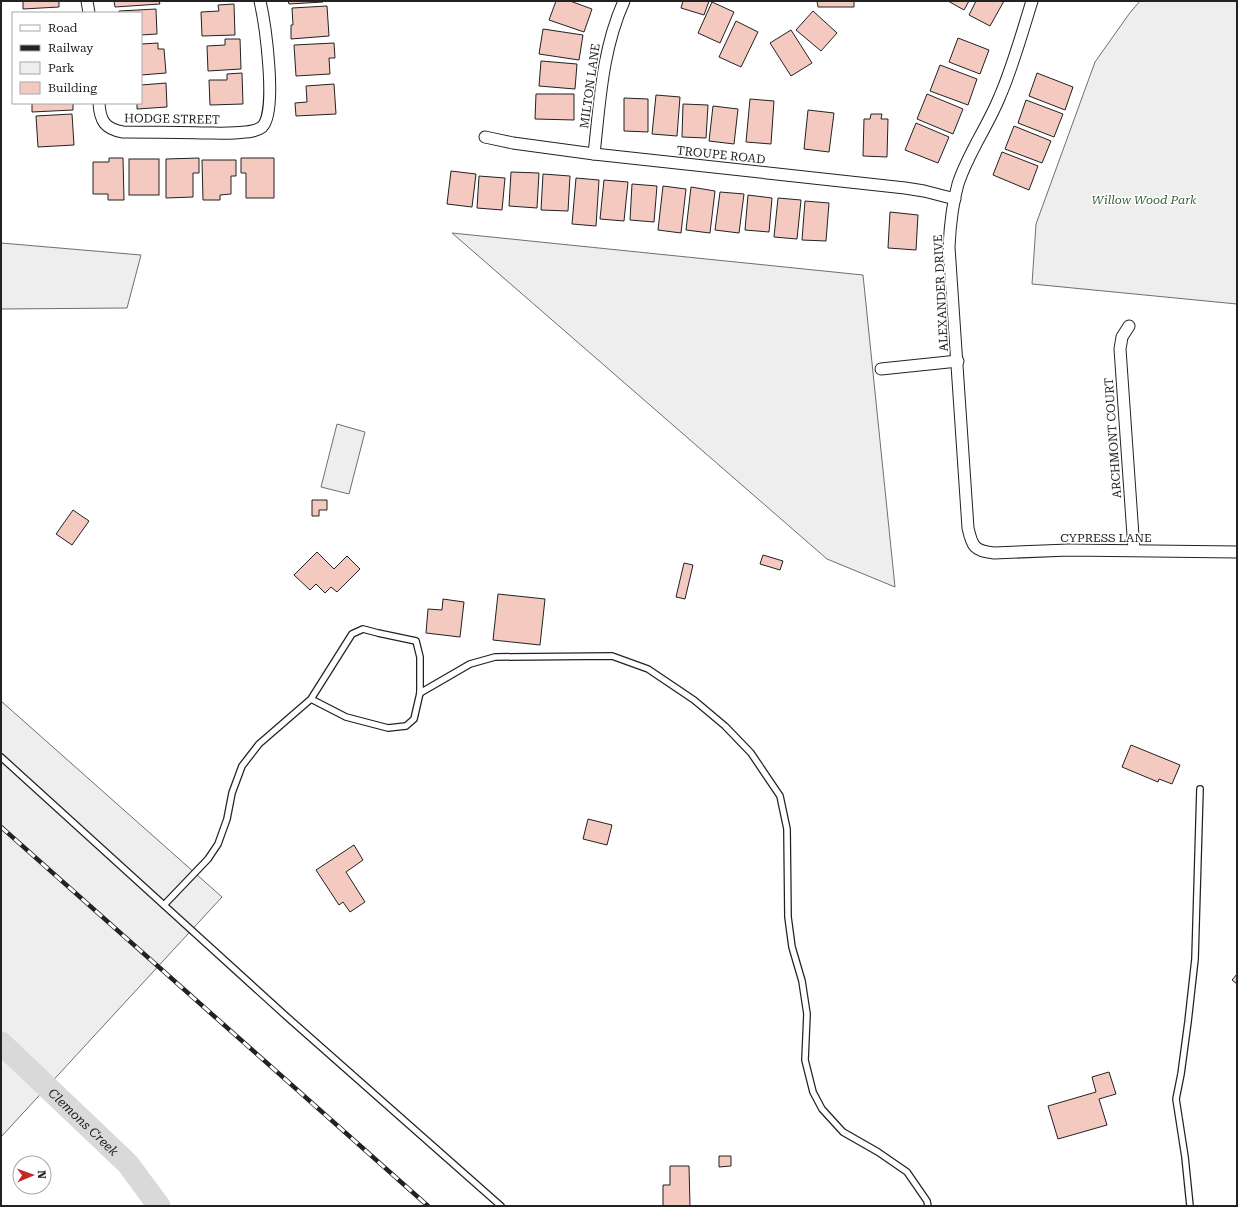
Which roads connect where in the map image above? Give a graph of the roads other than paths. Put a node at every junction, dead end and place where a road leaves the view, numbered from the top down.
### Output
1 (87, 1) edge
2 (260, 1) edge
3 (624, 1) edge
4 (1032, 1) edge
5 (89, 12) edge
6 (99, 104) edge
7 (485, 137) dead end
8 (594, 154) junction
9 (955, 199) junction
10 (1129, 326) dead end
11 (958, 361) junction
12 (881, 369) dead end
13 (976, 549) joint
14 (1134, 550) junction
15 (1237, 552) edge
16 (420, 693) junction
17 (311, 699) junction
18 (1, 756) edge
19 (1200, 789) dead end
20 (164, 905) junction
21 (501, 1206) edge
22 (928, 1206) edge
23 (1190, 1206) edge

1 - 5 street
2 - 6 street, HODGE STREET
3 - 8 street, MILTON LANE
4 - 9 street, ALEXANDER DRIVE
7 - 8 street, TROUPE ROAD
8 - 9 street, TROUPE ROAD
9 - 11 street, ALEXANDER DRIVE
10 - 14 street, ARCHMONT COURT
11 - 12 street
11 - 13 street, ALEXANDER DRIVE
13 - 14 street, CYPRESS LANE
14 - 15 street, CYPRESS LANE
16 - 17 lane
16 - 17 lane
16 - 22 lane
17 - 20 lane
18 - 20 lane
19 - 23 lane
20 - 21 lane

